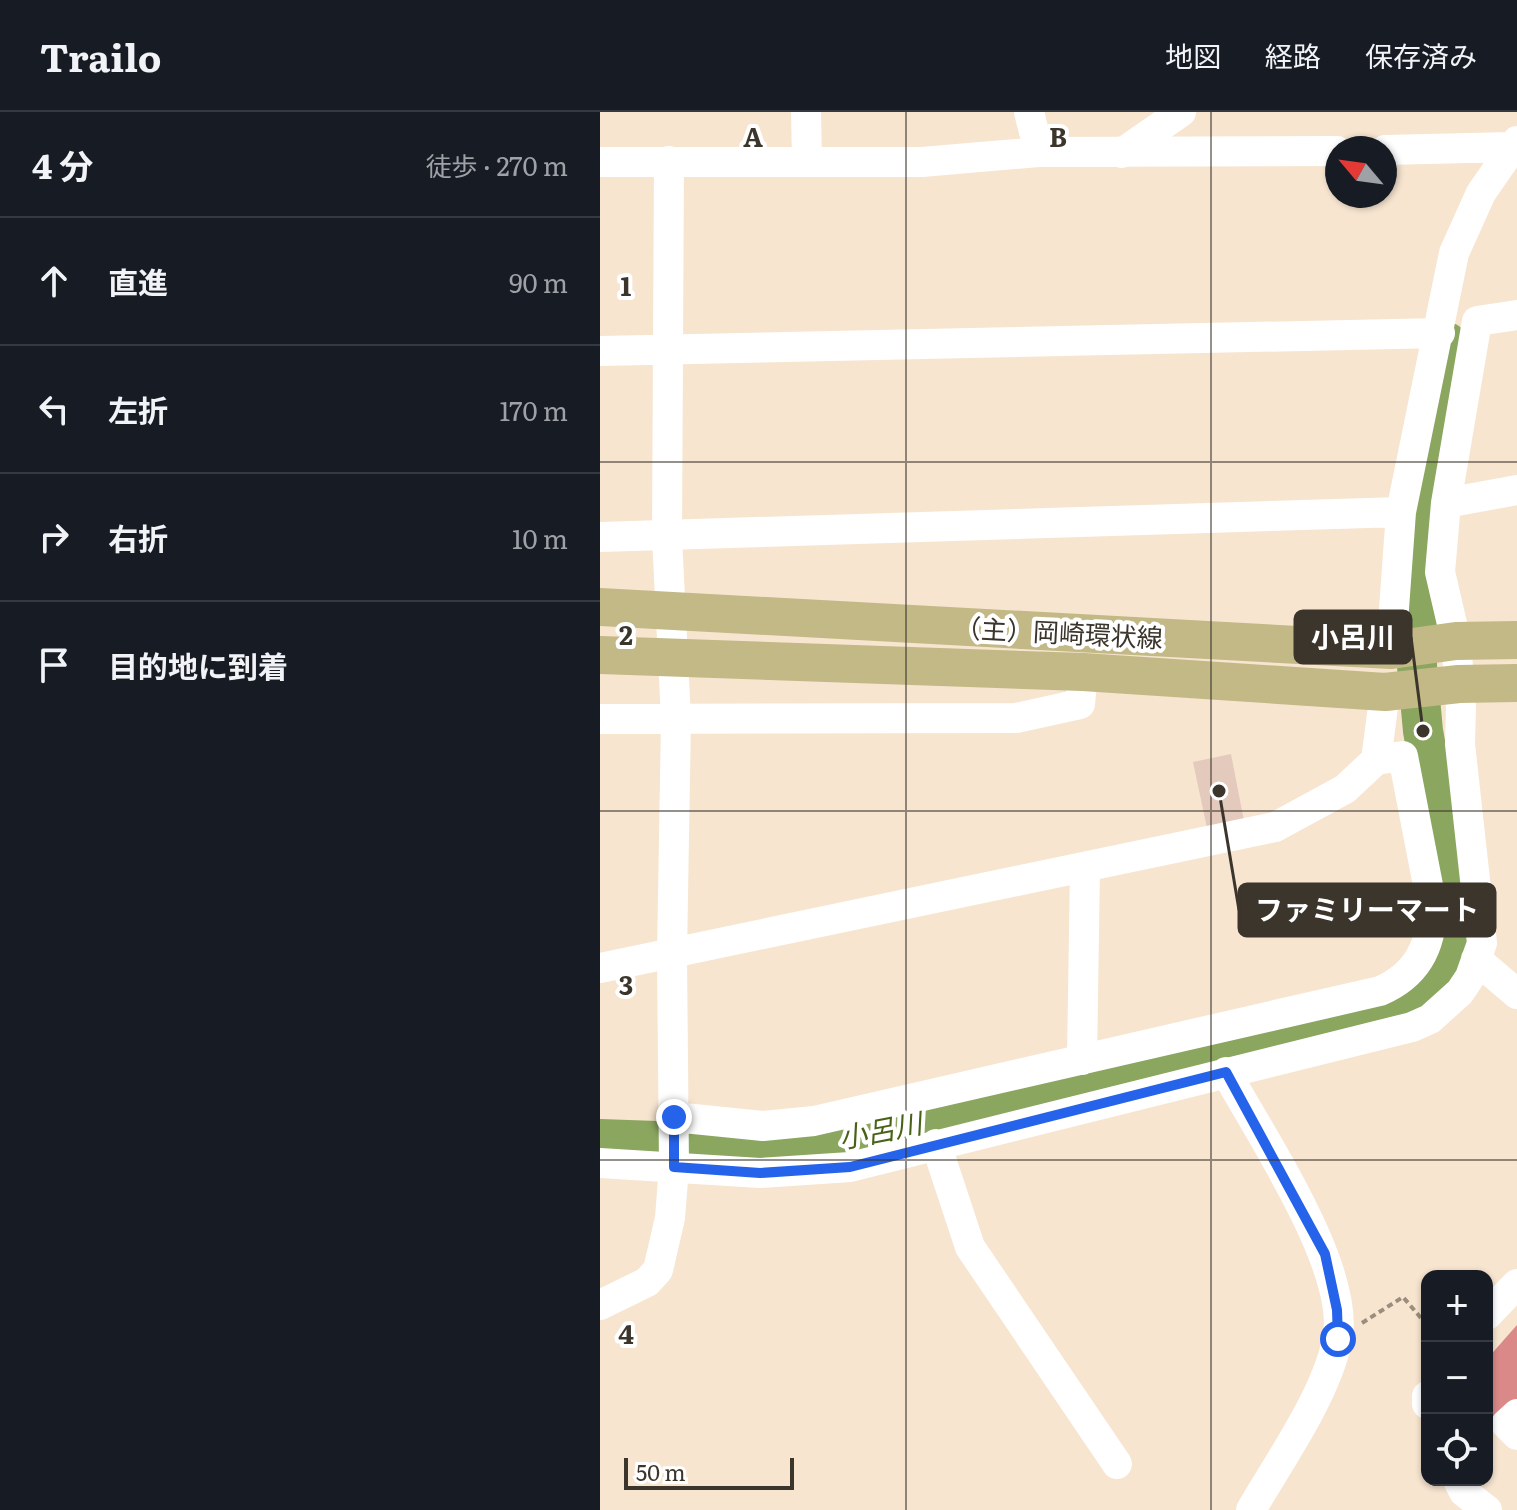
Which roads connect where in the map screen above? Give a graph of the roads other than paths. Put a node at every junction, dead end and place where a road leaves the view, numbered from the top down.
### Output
1 (806, 112) edge
2 (1029, 112) edge
3 (1181, 112) edge
4 (1514, 144) edge
5 (1397, 149) edge
6 (1325, 151) edge
7 (1039, 152) junction
8 (1122, 153) junction
9 (669, 161) junction
10 (807, 161) junction
11 (600, 162) edge
12 (1517, 315) edge
13 (1440, 333) junction
14 (600, 351) edge
15 (670, 351) junction
16 (1517, 490) edge
17 (1446, 503) junction
18 (1401, 512) junction
19 (600, 537) edge
20 (667, 537) junction
21 (600, 607) edge
22 (672, 608) junction
23 (1517, 640) edge
24 (1456, 641) junction
25 (1391, 650) junction
26 (600, 655) edge
27 (673, 656) junction
28 (1083, 672) junction
29 (1517, 683) edge
30 (1459, 684) junction
31 (1385, 692) junction
32 (600, 719) edge
33 (676, 719) junction
34 (1376, 760) junction
35 (1085, 867) junction
36 (672, 955) junction
37 (1476, 959) junction
38 (600, 968) edge
39 (1517, 994) edge
40 (1082, 1060) junction
41 (1226, 1072) junction
42 (674, 1117) junction
43 (936, 1144) junction
44 (600, 1163) edge
45 (674, 1167) junction
46 (1517, 1284) edge
47 (600, 1305) edge
48 (1493, 1309) edge
49 (1517, 1414) edge
50 (1517, 1435) edge
51 (1117, 1464) dead end
52 (1461, 1486) edge
53 (1251, 1510) edge
54 (1487, 1510) edge

1 - 10 street
2 - 7 street
3 - 8 street
4 - 5 street
4 - 13 street
6 - 8 street
7 - 8 street
7 - 10 street
9 - 10 street
9 - 11 street
9 - 15 street
12 - 17 street
13 - 15 street
13 - 18 street
14 - 15 street
15 - 20 street
16 - 17 street
17 - 24 street
18 - 20 street
18 - 25 street
19 - 20 street
20 - 22 street
21 - 22 main road, （主）岡崎環状線
22 - 25 main road, （主）岡崎環状線
22 - 27 street
23 - 24 main road, （主）岡崎環状線
24 - 25 main road, （主）岡崎環状線
24 - 30 street
26 - 27 main road, （主）岡崎環状線
27 - 28 main road, （主）岡崎環状線
27 - 33 street
28 - 31 main road, （主）岡崎環状線
28 - 33 street
29 - 30 main road, （主）岡崎環状線
30 - 31 main road, （主）岡崎環状線
30 - 37 street
31 - 34 street
32 - 33 street
33 - 36 street
34 - 35 street
34 - 40 street
35 - 36 street
35 - 40 street
36 - 38 street
36 - 42 street
37 - 39 street
37 - 41 street
40 - 42 street
41 - 43 street
41 - 53 street
42 - 45 street
43 - 45 street
43 - 51 street
44 - 45 street
45 - 47 street
46 - 48 street
49 - 50 street
52 - 54 street

